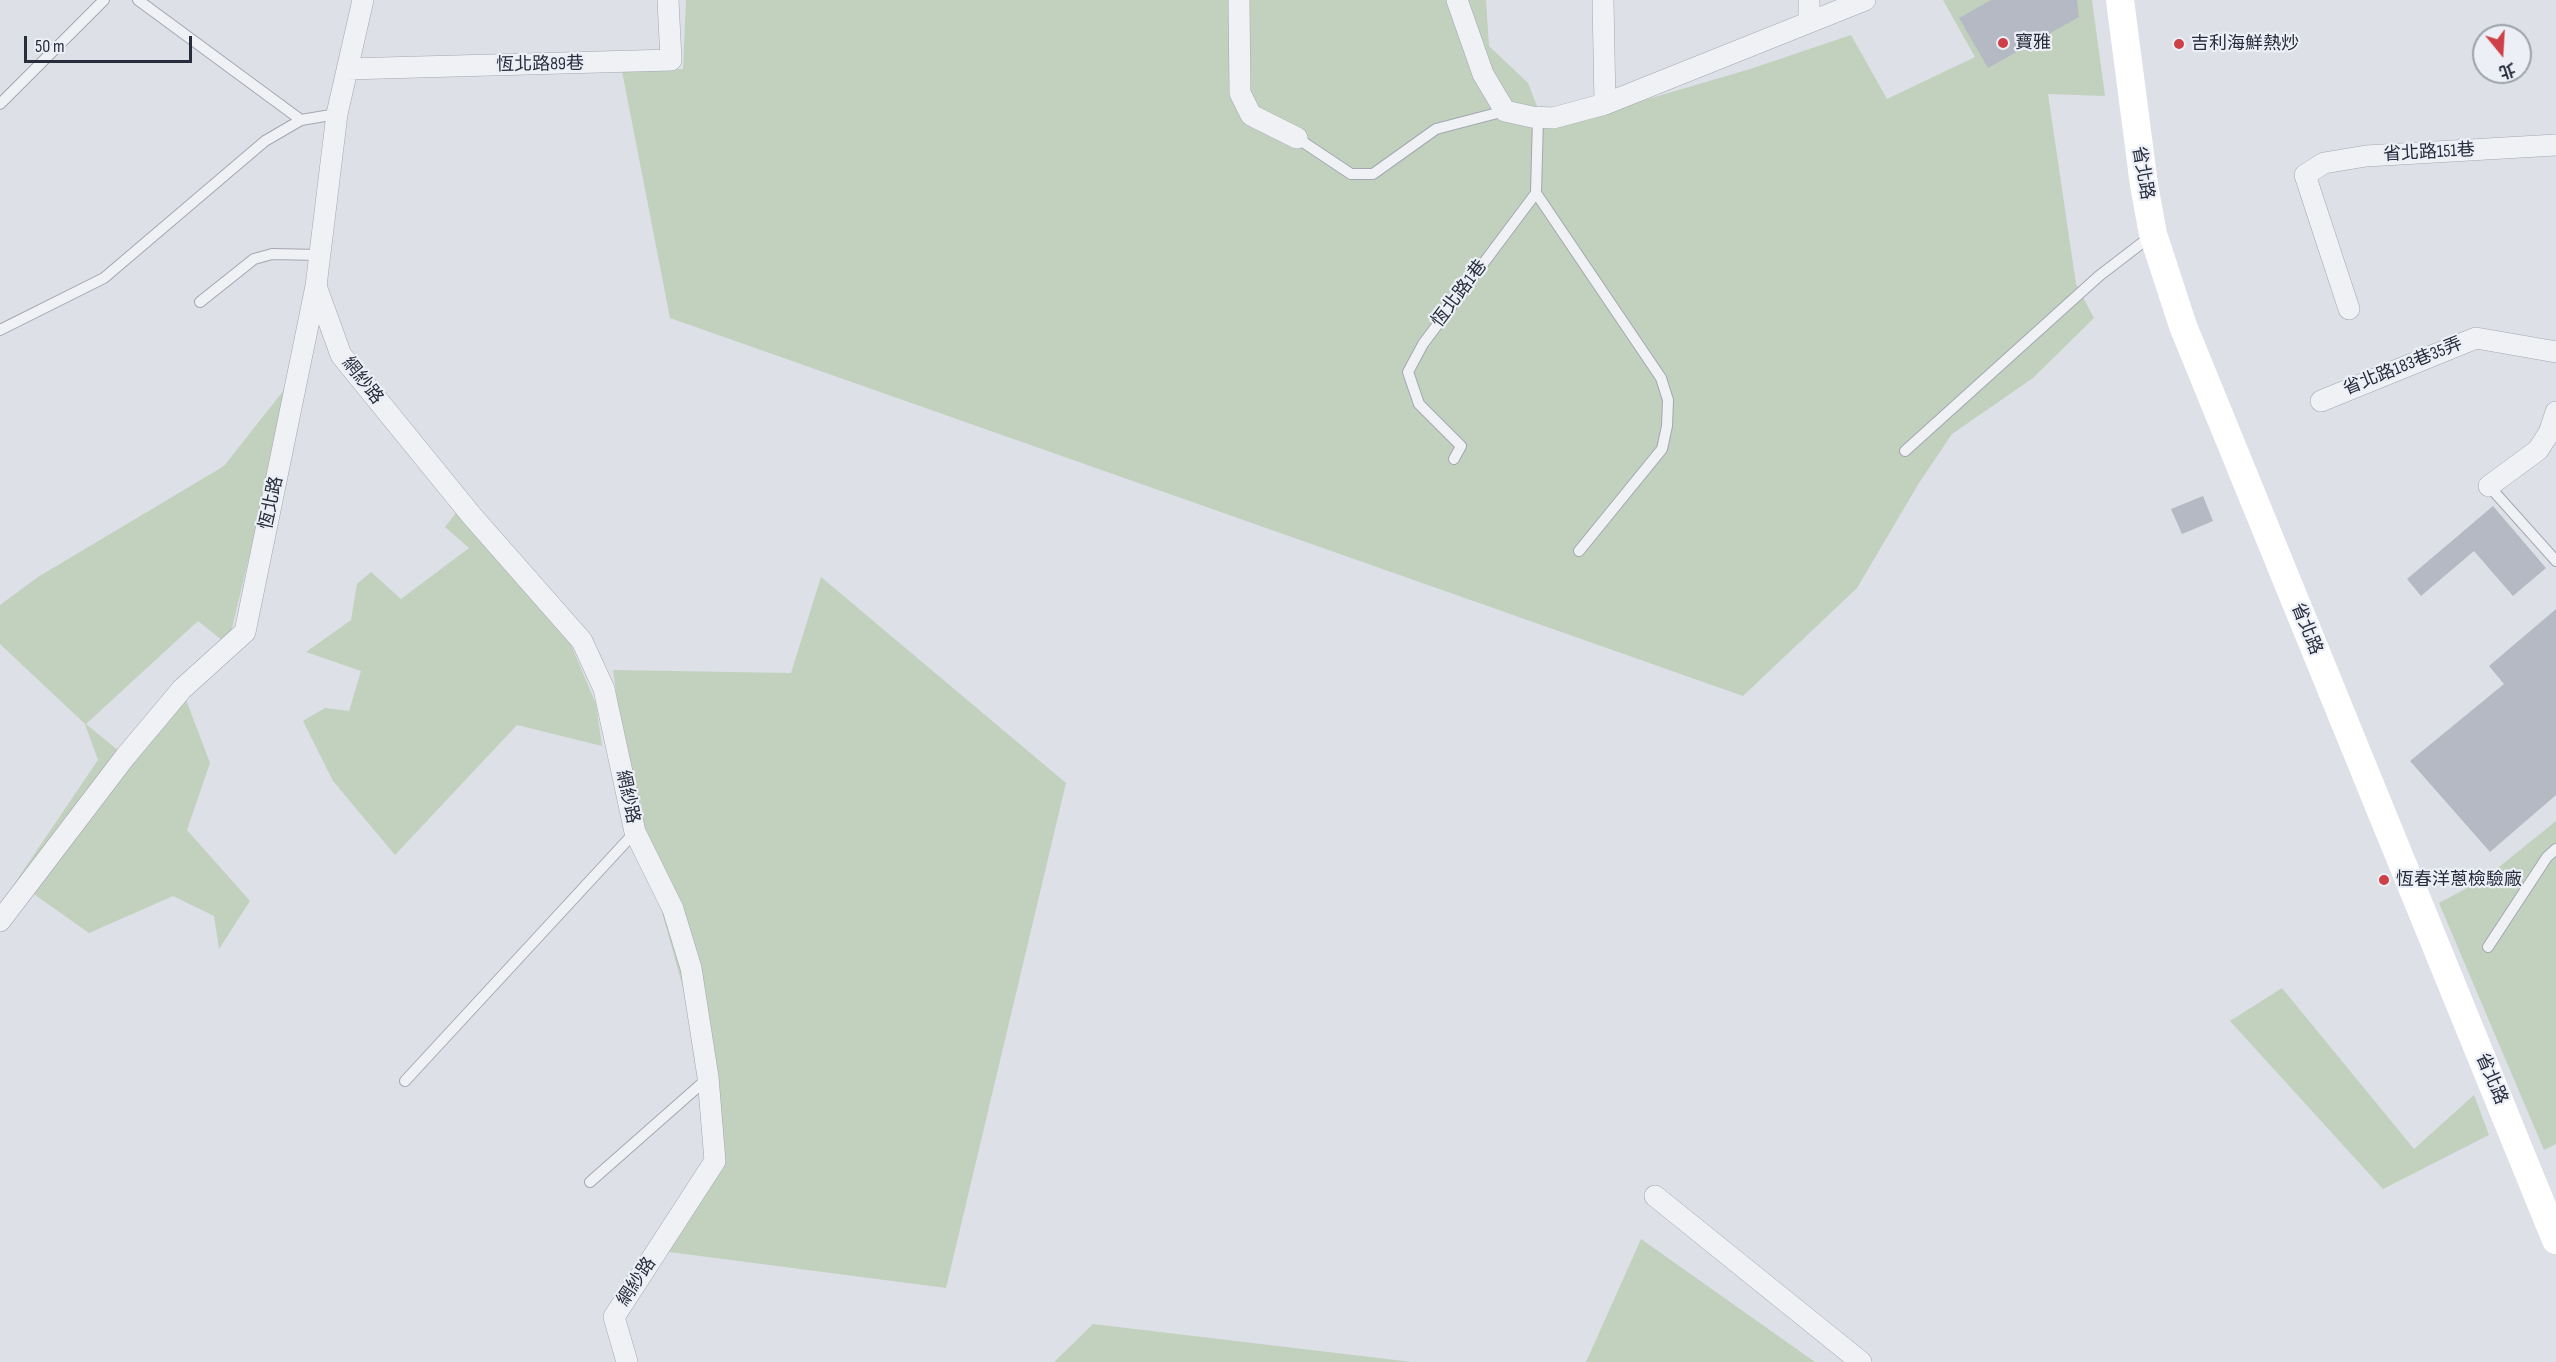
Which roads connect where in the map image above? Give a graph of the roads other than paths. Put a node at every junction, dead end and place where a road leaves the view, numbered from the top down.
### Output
1 (104, 0) edge
2 (138, 0) edge
3 (363, 0) edge
4 (668, 0) edge
5 (1239, 0) edge
6 (1457, 0) edge
7 (1603, 0) edge
8 (1809, 0) edge
9 (1865, 0) edge
10 (2120, 0) edge
11 (1809, 22) junction
12 (347, 69) junction
13 (0, 104) edge
14 (1605, 104) junction
15 (1505, 111) junction
16 (337, 114) junction
17 (1538, 118) junction
18 (302, 120) junction
19 (1297, 138) joint
20 (2556, 145) edge
21 (1536, 193) junction
22 (2153, 234) junction
23 (320, 255) junction
24 (316, 286) junction
25 (200, 302) dead end
26 (2349, 309) dead end
27 (0, 330) edge
28 (2556, 352) edge
29 (2321, 401) dead end
30 (2556, 412) edge
31 (1905, 451) dead end
32 (1454, 459) dead end
33 (2489, 486) joint
34 (1579, 551) dead end
35 (2556, 561) edge
36 (635, 832) junction
37 (2556, 849) edge
38 (0, 921) edge
39 (2487, 947) dead end
40 (708, 1077) junction
41 (405, 1081) dead end
42 (2530, 1176) junction
43 (590, 1182) dead end
44 (2556, 1195) edge
45 (1655, 1196) dead end
46 (2556, 1240) edge
47 (627, 1362) edge
48 (1861, 1362) edge

1 - 13 lane
2 - 18 lane
3 - 12 street, 恆北路
4 - 12 street, 恆北路89巷
5 - 19 street
6 - 15 street
7 - 14 street
8 - 11 street
9 - 11 street
10 - 22 main road, 省北路
11 - 14 street
12 - 16 street, 恆北路
14 - 17 street
15 - 17 street
15 - 19 lane
16 - 18 lane
16 - 23 street, 恆北路
17 - 21 lane
18 - 27 lane
20 - 26 street, 省北路151巷
21 - 32 lane, 恆北路1巷
21 - 34 lane
22 - 31 lane
22 - 42 main road, 省北路
23 - 24 street, 恆北路
23 - 25 lane
24 - 36 street, 網紗路
24 - 38 street, 恆北路
28 - 29 street, 省北路183巷35弄
30 - 33 street
33 - 35 lane
36 - 40 street, 網紗路
36 - 41 lane
37 - 39 lane
40 - 43 lane
40 - 47 street, 網紗路
42 - 44 main road
42 - 46 main road, 省北路
45 - 48 street

